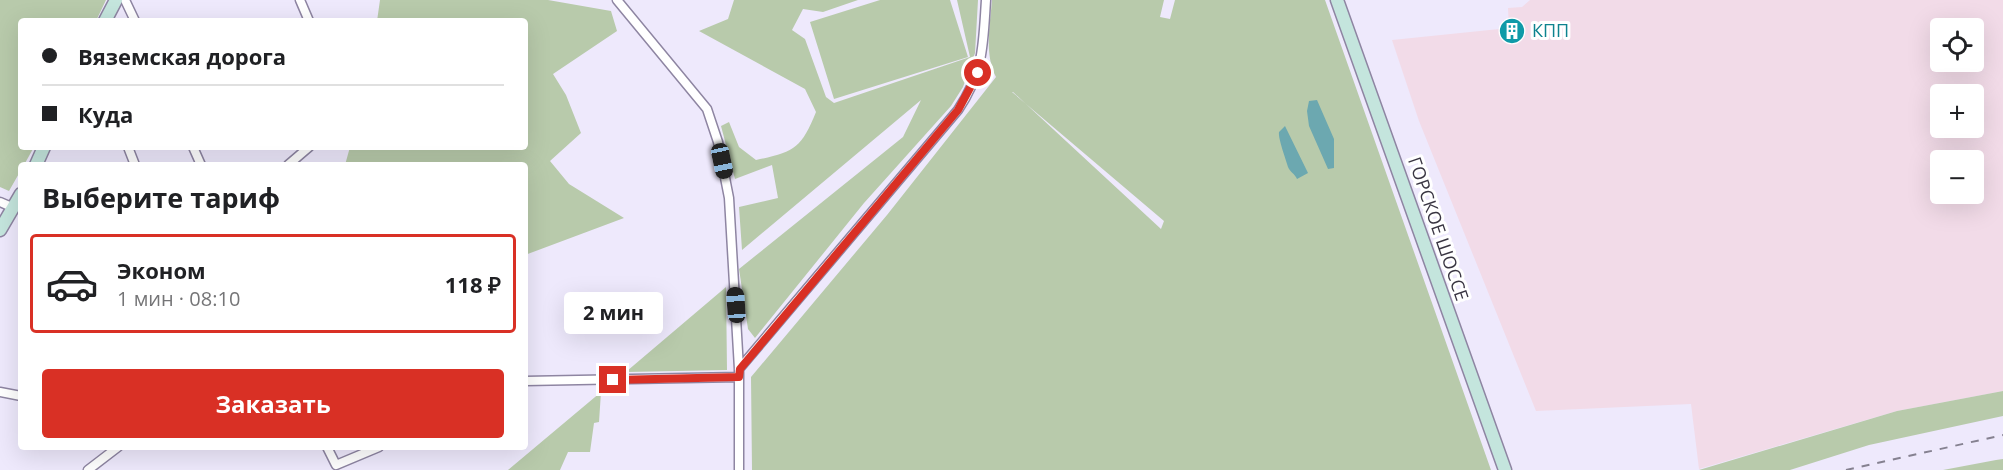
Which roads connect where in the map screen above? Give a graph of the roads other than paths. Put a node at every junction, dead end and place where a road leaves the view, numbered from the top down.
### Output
1 (116, 0) edge
2 (125, 0) edge
3 (300, 0) edge
4 (617, 0) edge
5 (986, 0) edge
6 (1337, 0) edge
7 (107, 18) edge
8 (134, 18) edge
9 (308, 18) edge
10 (306, 150) edge
11 (292, 162) edge
12 (18, 200) edge
13 (0, 202) edge
14 (14, 208) junction
15 (0, 230) edge
16 (739, 373) junction
17 (528, 381) edge
18 (0, 392) edge
19 (18, 395) edge
20 (114, 450) edge
21 (328, 450) edge
22 (372, 450) edge
23 (88, 470) edge
24 (739, 470) edge
25 (1505, 470) edge

1 - 7 main road
2 - 8 street
3 - 9 street
4 - 16 street
5 - 16 street
6 - 25 main road, ГОРСКОЕ ШОССЕ
10 - 11 street
12 - 14 main road
13 - 14 street
14 - 15 main road
16 - 17 street
16 - 24 street
18 - 19 street
20 - 23 street
21 - 22 street

